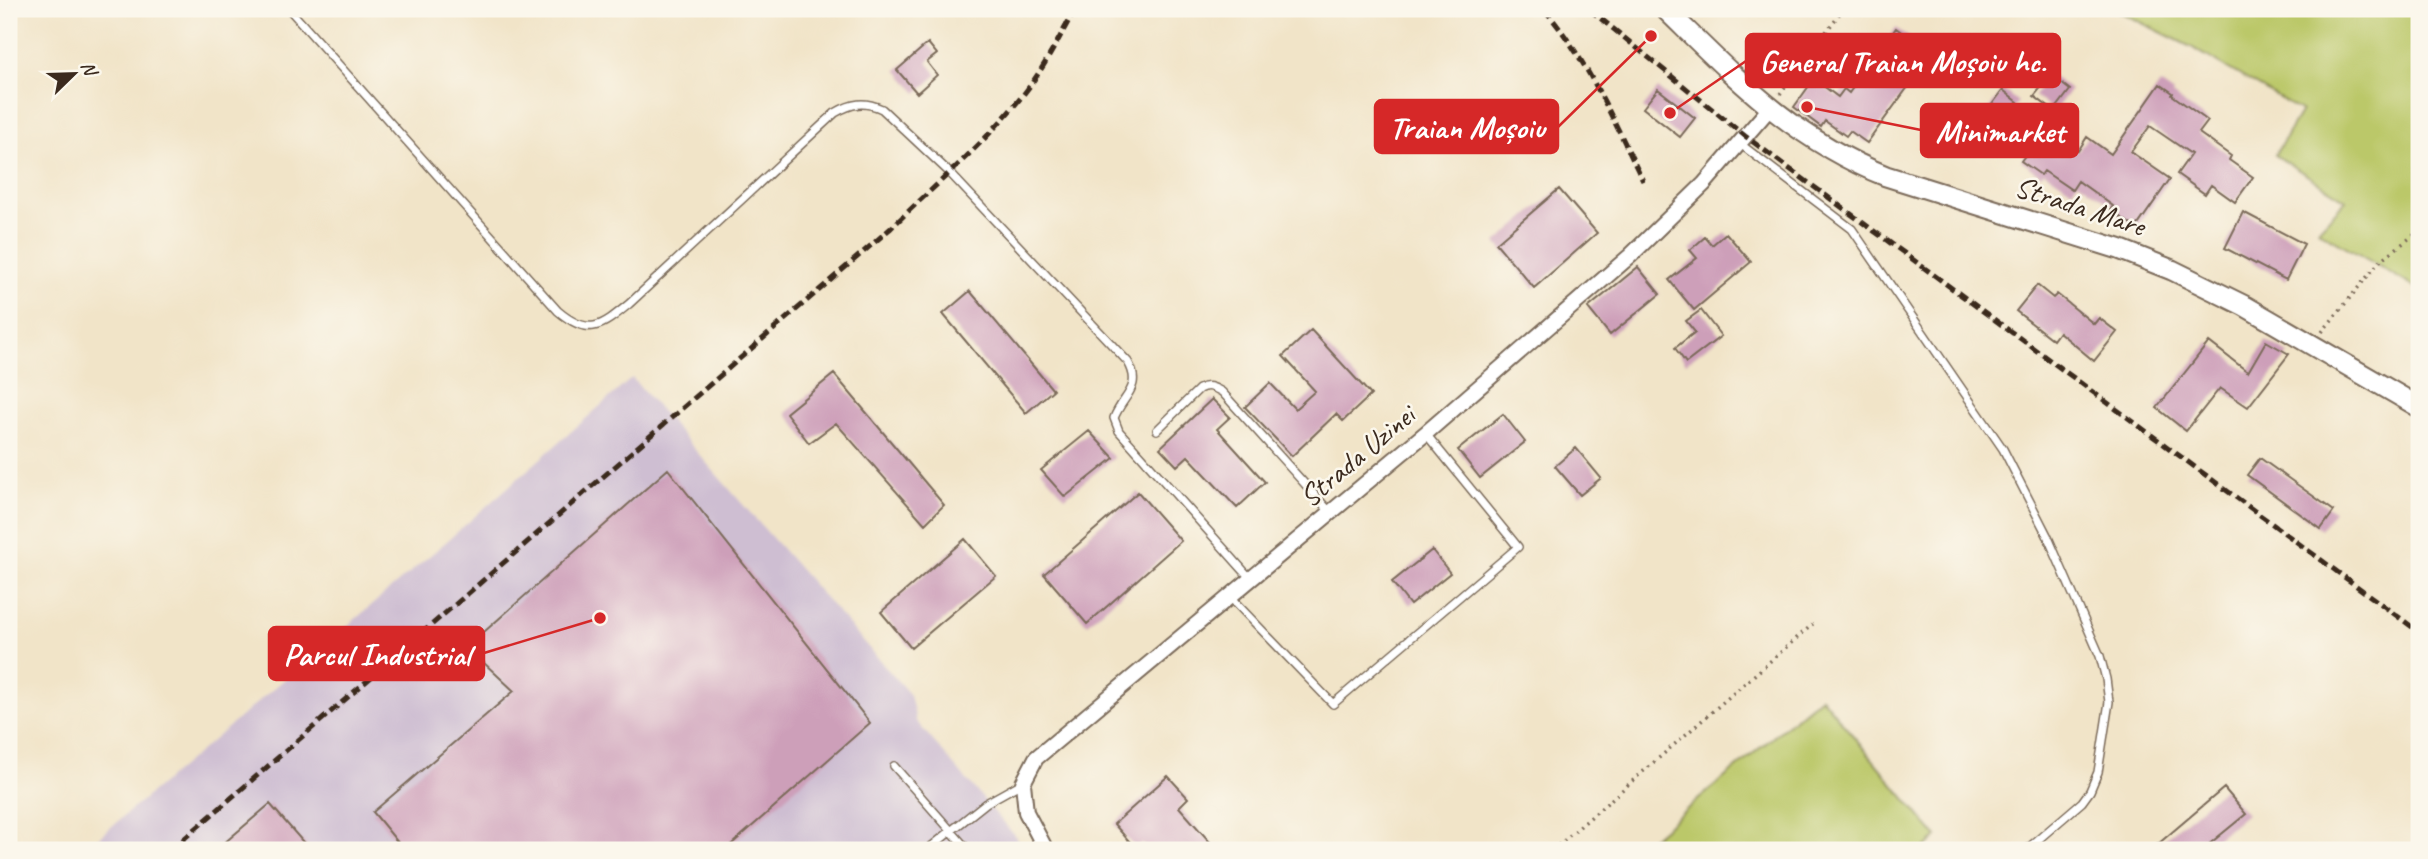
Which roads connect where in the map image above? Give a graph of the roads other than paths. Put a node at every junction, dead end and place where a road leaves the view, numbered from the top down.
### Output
1 (289, 9) edge
2 (1665, 9) edge
3 (1769, 109) junction
4 (1739, 143) junction
5 (2419, 407) edge
6 (1157, 430) dead end
7 (1426, 433) junction
8 (1331, 513) junction
9 (1251, 579) junction
10 (1230, 597) junction
11 (894, 766) dead end
12 (1023, 783) junction
13 (951, 830) junction
14 (927, 850) edge
15 (968, 850) edge
16 (1046, 850) edge
17 (2026, 850) edge

1 - 9 lane
2 - 3 main road, Strada Mare
3 - 4 street, Strada Uzinei
3 - 5 main road, Strada Mare
4 - 7 street, Strada Uzinei
4 - 17 lane
6 - 8 lane
7 - 8 street, Strada Uzinei
7 - 10 lane
8 - 9 street, Strada Uzinei
9 - 10 street, Strada Uzinei
10 - 12 street, Strada Uzinei
11 - 13 lane
12 - 13 lane
12 - 16 street
13 - 14 lane
13 - 15 lane

